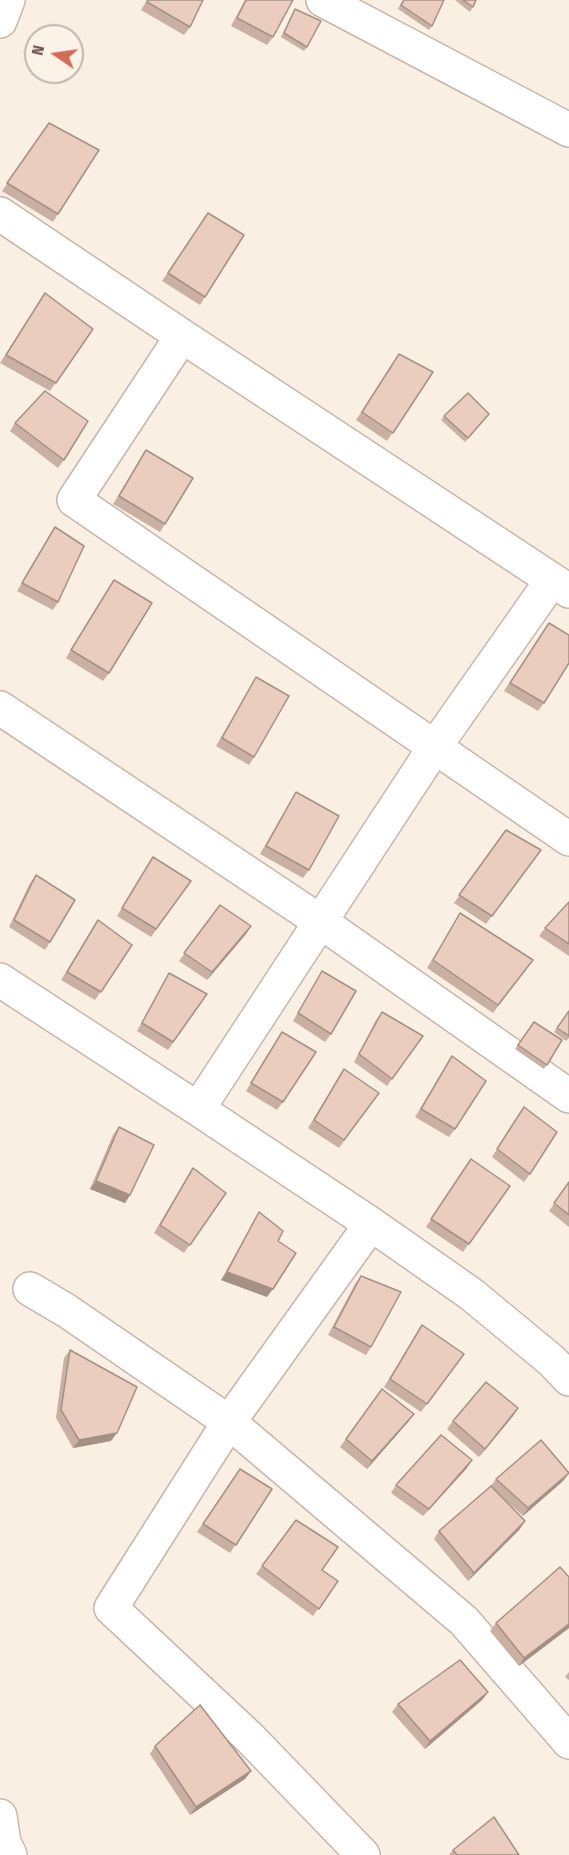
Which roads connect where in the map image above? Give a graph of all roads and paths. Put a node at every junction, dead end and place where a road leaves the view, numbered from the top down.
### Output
1 (8, 0) edge
2 (323, 0) edge
3 (0, 21) edge
4 (569, 130) edge
5 (0, 214) edge
6 (182, 336) junction
7 (561, 585) edge
8 (0, 708) edge
9 (434, 748) junction
10 (569, 839) edge
11 (321, 921) junction
12 (0, 980) edge
13 (569, 1096) edge
14 (198, 1109) junction
15 (371, 1224) junction
16 (30, 1289) dead end
17 (569, 1379) edge
18 (229, 1422) junction
19 (569, 1742) edge
20 (0, 1816) edge
21 (10, 1855) edge
22 (363, 1855) edge

1 - 3 street
2 - 4 street
5 - 6 street
6 - 7 street
6 - 9 street
7 - 9 street
8 - 11 street
9 - 10 street
9 - 11 street
11 - 13 street
11 - 14 street
12 - 14 street
14 - 15 street
15 - 17 street
15 - 18 street
16 - 18 street
18 - 19 street
18 - 22 street
20 - 21 street

